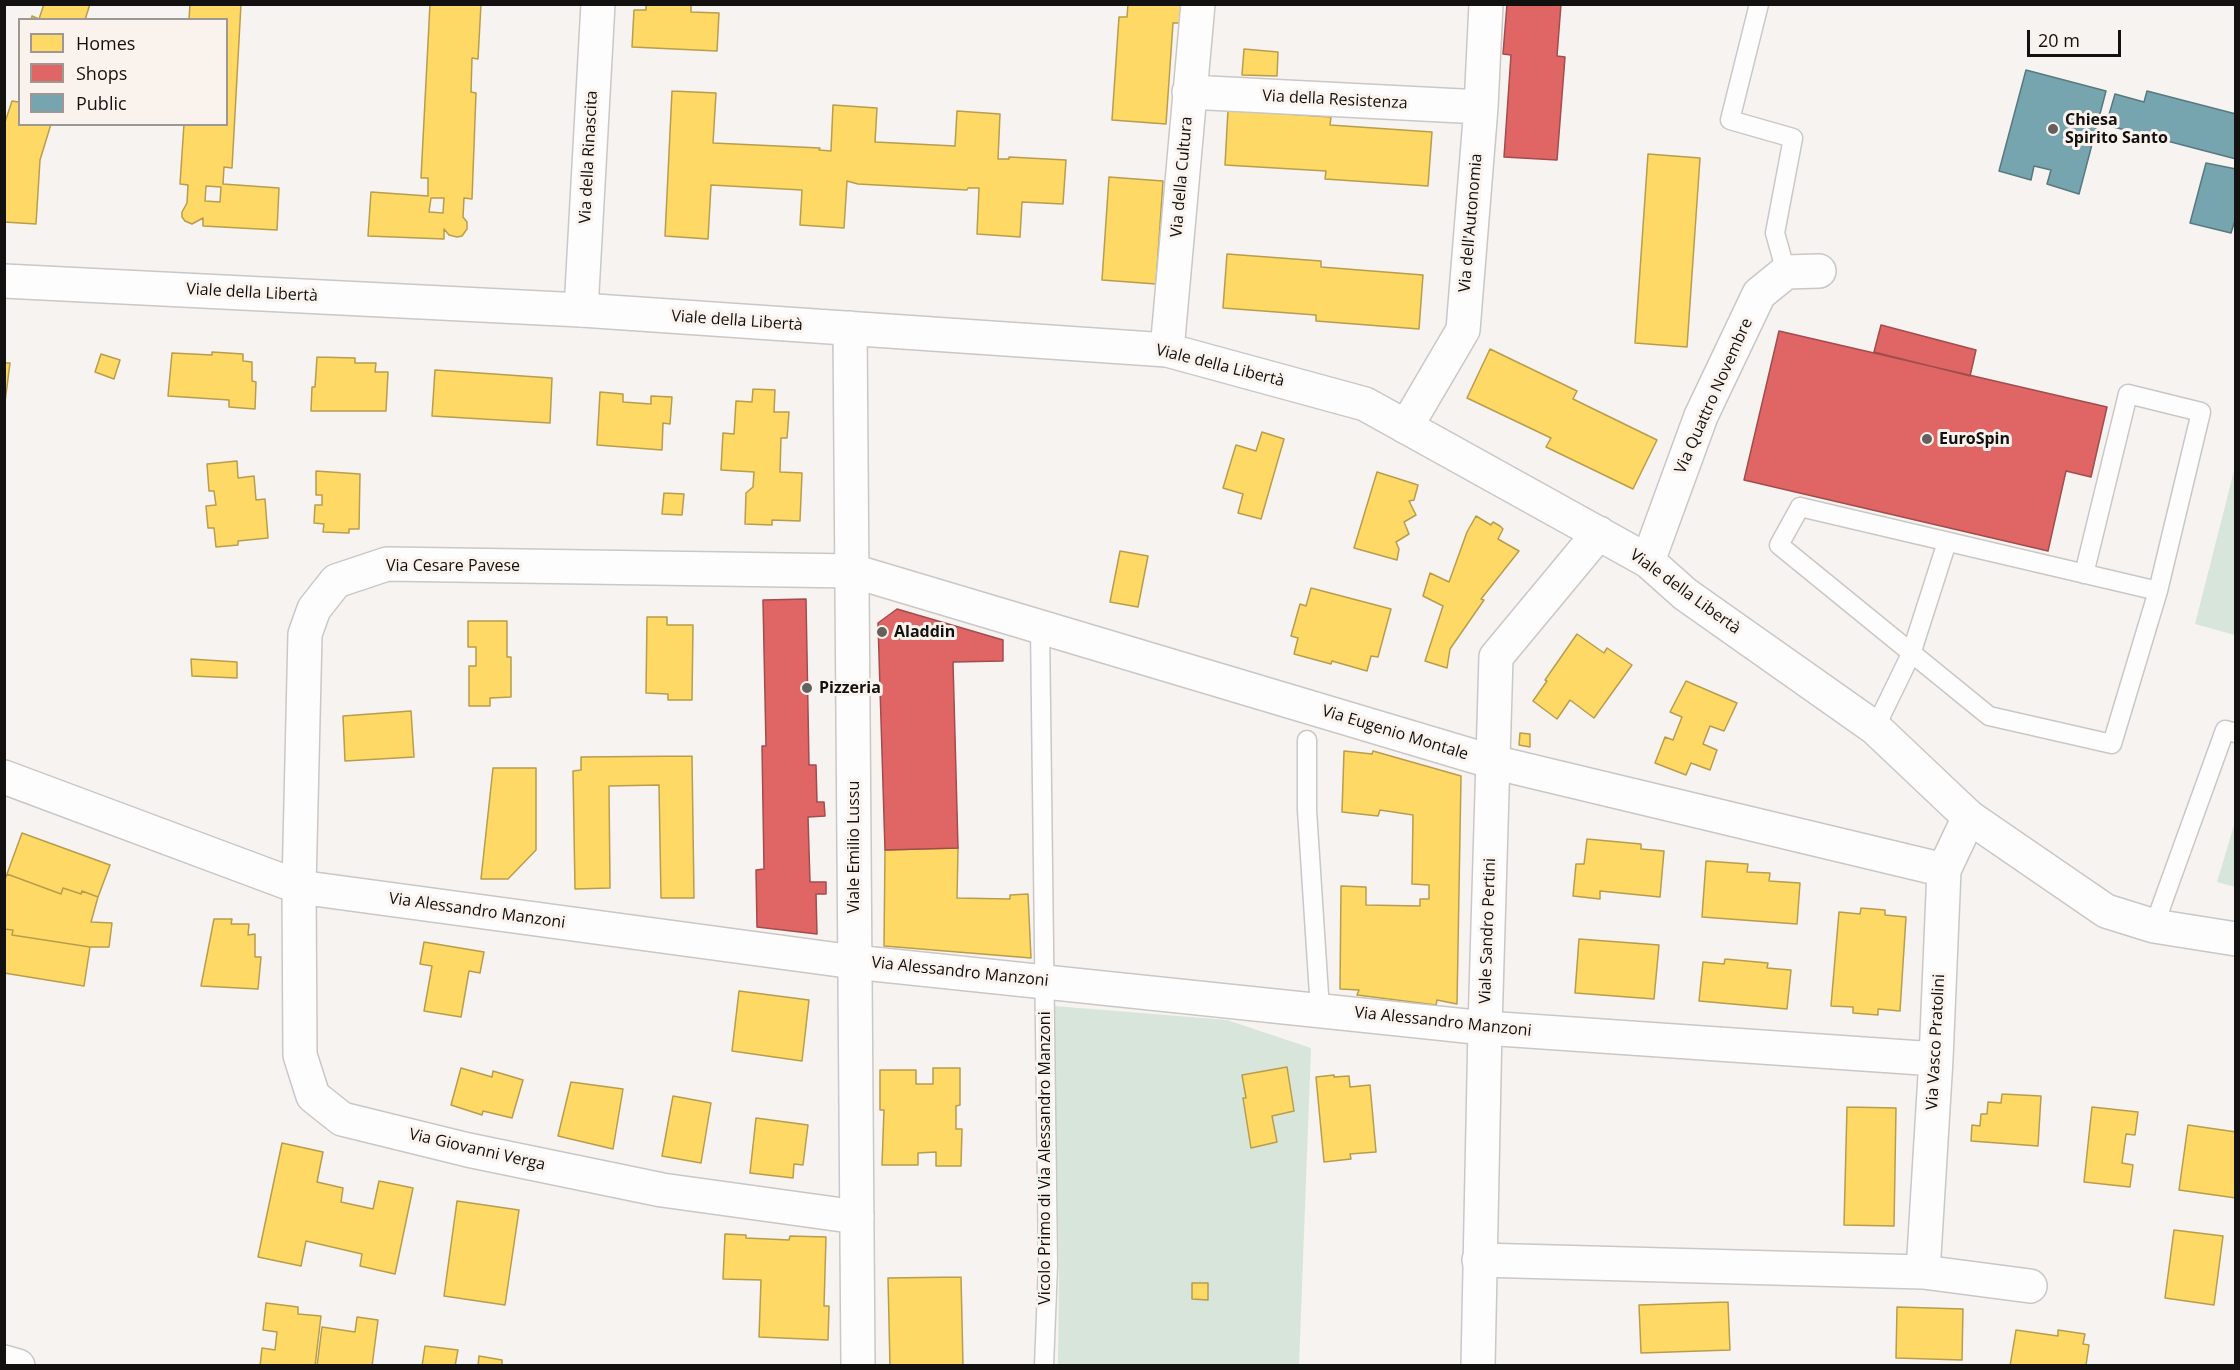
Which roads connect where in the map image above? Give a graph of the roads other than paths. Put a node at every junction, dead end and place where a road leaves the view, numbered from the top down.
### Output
1 (598, 4) edge
2 (1198, 4) edge
3 (1486, 4) edge
4 (1759, 4) edge
5 (1189, 92) junction
6 (1481, 107) junction
7 (1819, 271) dead end
8 (1786, 272) junction
9 (4, 281) edge
10 (581, 310) junction
11 (850, 328) junction
12 (1167, 350) junction
13 (1406, 427) junction
14 (1599, 533) junction
15 (1947, 542) junction
16 (1648, 561) junction
17 (853, 571) junction
18 (2084, 574) junction
19 (2158, 591) junction
20 (1040, 627) junction
21 (1911, 654) junction
22 (1875, 728) junction
23 (2235, 733) edge
24 (1307, 740) dead end
25 (1493, 762) junction
26 (4, 777) edge
27 (1969, 817) junction
28 (1944, 870) junction
29 (299, 887) junction
30 (2154, 926) junction
31 (2235, 939) edge
32 (854, 962) junction
33 (1045, 980) junction
34 (1320, 1010) junction
35 (1485, 1028) junction
36 (1936, 1059) junction
37 (857, 1217) junction
38 (1479, 1260) junction
39 (1923, 1272) junction
40 (2030, 1286) dead end
41 (4, 1362) edge
42 (18, 1365) edge
43 (858, 1365) edge
44 (1044, 1365) edge
45 (1478, 1365) edge

1 - 10 street, Via della Rinascita
2 - 5 street, Via della Cultura
3 - 6 street, Via dell'Autonomia
4 - 8 lane
5 - 6 street, Via della Resistenza
5 - 12 street, Via della Cultura
6 - 13 street, Via dell'Autonomia
7 - 8 street
8 - 16 street, Via Quattro Novembre
9 - 10 street, Viale della Libertà
10 - 11 street, Viale della Libertà
11 - 12 street, Viale della Libertà
11 - 17 street, Viale Emilio Lussu
12 - 13 street, Viale della Libertà
13 - 14 street, Viale della Libertà
14 - 16 street, Viale della Libertà
14 - 25 street, Viale Sandro Pertini
15 - 18 lane
15 - 21 lane
15 - 21 lane
16 - 22 street, Viale della Libertà
17 - 20 street, Via Eugenio Montale
17 - 29 street, Via Cesare Pavese
17 - 32 street, Viale Emilio Lussu
18 - 19 lane
18 - 19 lane
19 - 21 lane
20 - 25 street, Via Eugenio Montale
20 - 33 lane, Vicolo Primo di Via Alessandro Manzoni
21 - 22 lane
22 - 27 street, Viale della Libertà
23 - 30 lane
24 - 34 lane
25 - 28 street, Via Eugenio Montale
25 - 35 street, Viale Sandro Pertini
26 - 29 street, Via Alessandro Manzoni
27 - 28 street, Via Vasco Pratolini
27 - 30 street, Viale della Libertà
28 - 36 street, Via Vasco Pratolini
29 - 32 street, Via Alessandro Manzoni
29 - 37 street, Via Giovanni Verga
30 - 31 street, Viale della Libertà
32 - 33 street, Via Alessandro Manzoni
32 - 37 street, Viale Emilio Lussu
33 - 34 street, Via Alessandro Manzoni
33 - 44 lane, Vicolo Primo di Via Alessandro Manzoni
34 - 35 street, Via Alessandro Manzoni
35 - 36 street, Via Alessandro Manzoni
35 - 38 street, Viale Sandro Pertini
36 - 39 street, Via Vasco Pratolini
37 - 43 street, Viale Emilio Lussu
38 - 39 street
38 - 45 street, Viale Sandro Pertini
39 - 40 street
41 - 42 street

